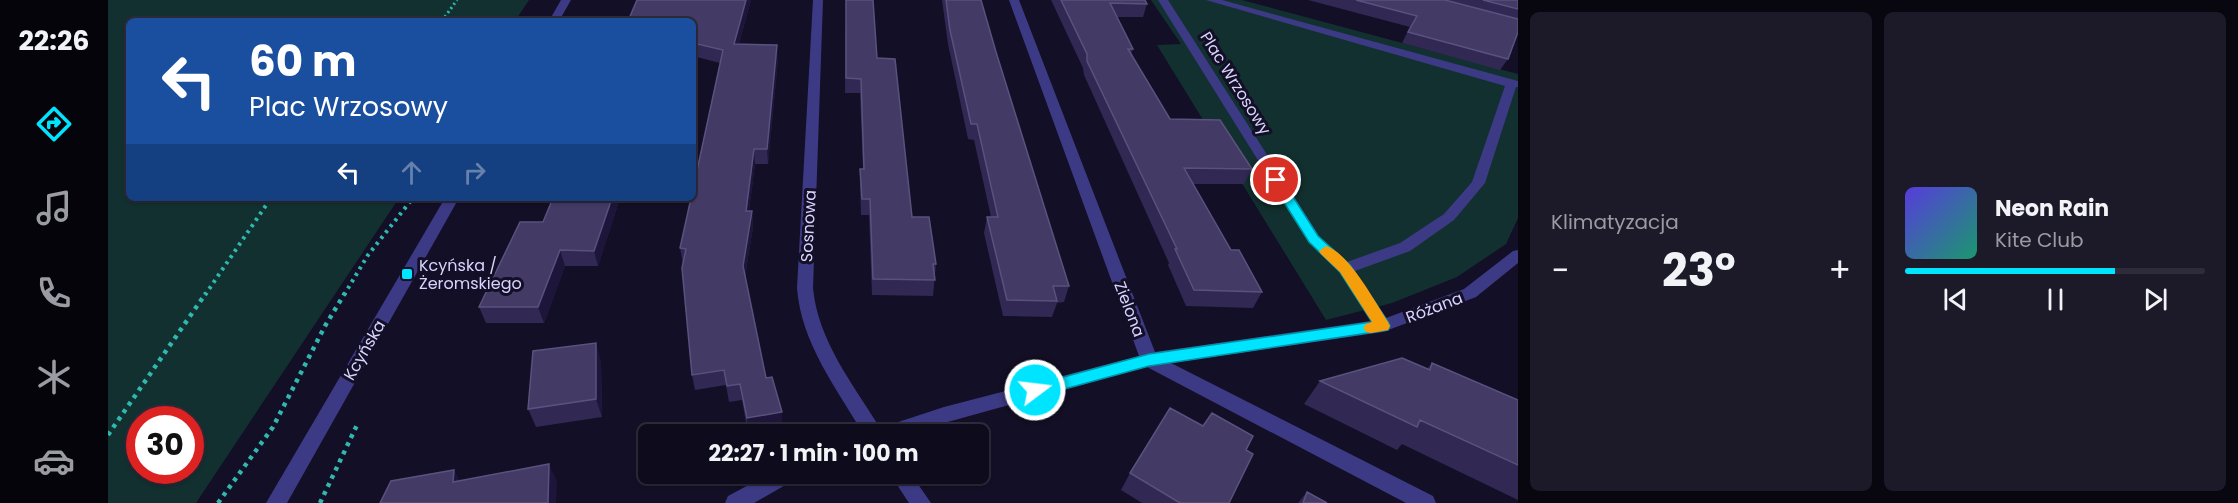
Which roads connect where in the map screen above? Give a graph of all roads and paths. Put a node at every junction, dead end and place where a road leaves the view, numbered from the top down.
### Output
1 (458, 0) edge
2 (566, 0) edge
3 (818, 0) edge
4 (1014, 0) edge
5 (1163, 0) edge
6 (1211, 0) edge
7 (444, 18) edge
8 (556, 18) edge
9 (1514, 84) edge
10 (269, 201) edge
11 (412, 201) edge
12 (450, 201) edge
13 (1518, 255) edge
14 (1345, 269) junction
15 (1383, 326) junction
16 (1149, 360) junction
17 (867, 424) edge
18 (917, 424) edge
19 (108, 435) edge
20 (769, 484) edge
21 (907, 484) edge
22 (218, 503) edge
23 (276, 503) edge
24 (735, 503) edge
25 (921, 503) edge
26 (1426, 503) edge

1 - 7 path
2 - 8 street
3 - 17 street, Sosnowa
4 - 16 street, Zielona
5 - 14 street, Plac Wrzosowy
6 - 9 street
9 - 14 street
10 - 19 path
11 - 22 path
12 - 23 street, Kcyńska
13 - 15 street, Różana
14 - 15 street, Plac Wrzosowy
15 - 16 street, Różana
16 - 18 street, Różana
16 - 26 street
20 - 24 street
21 - 25 street

